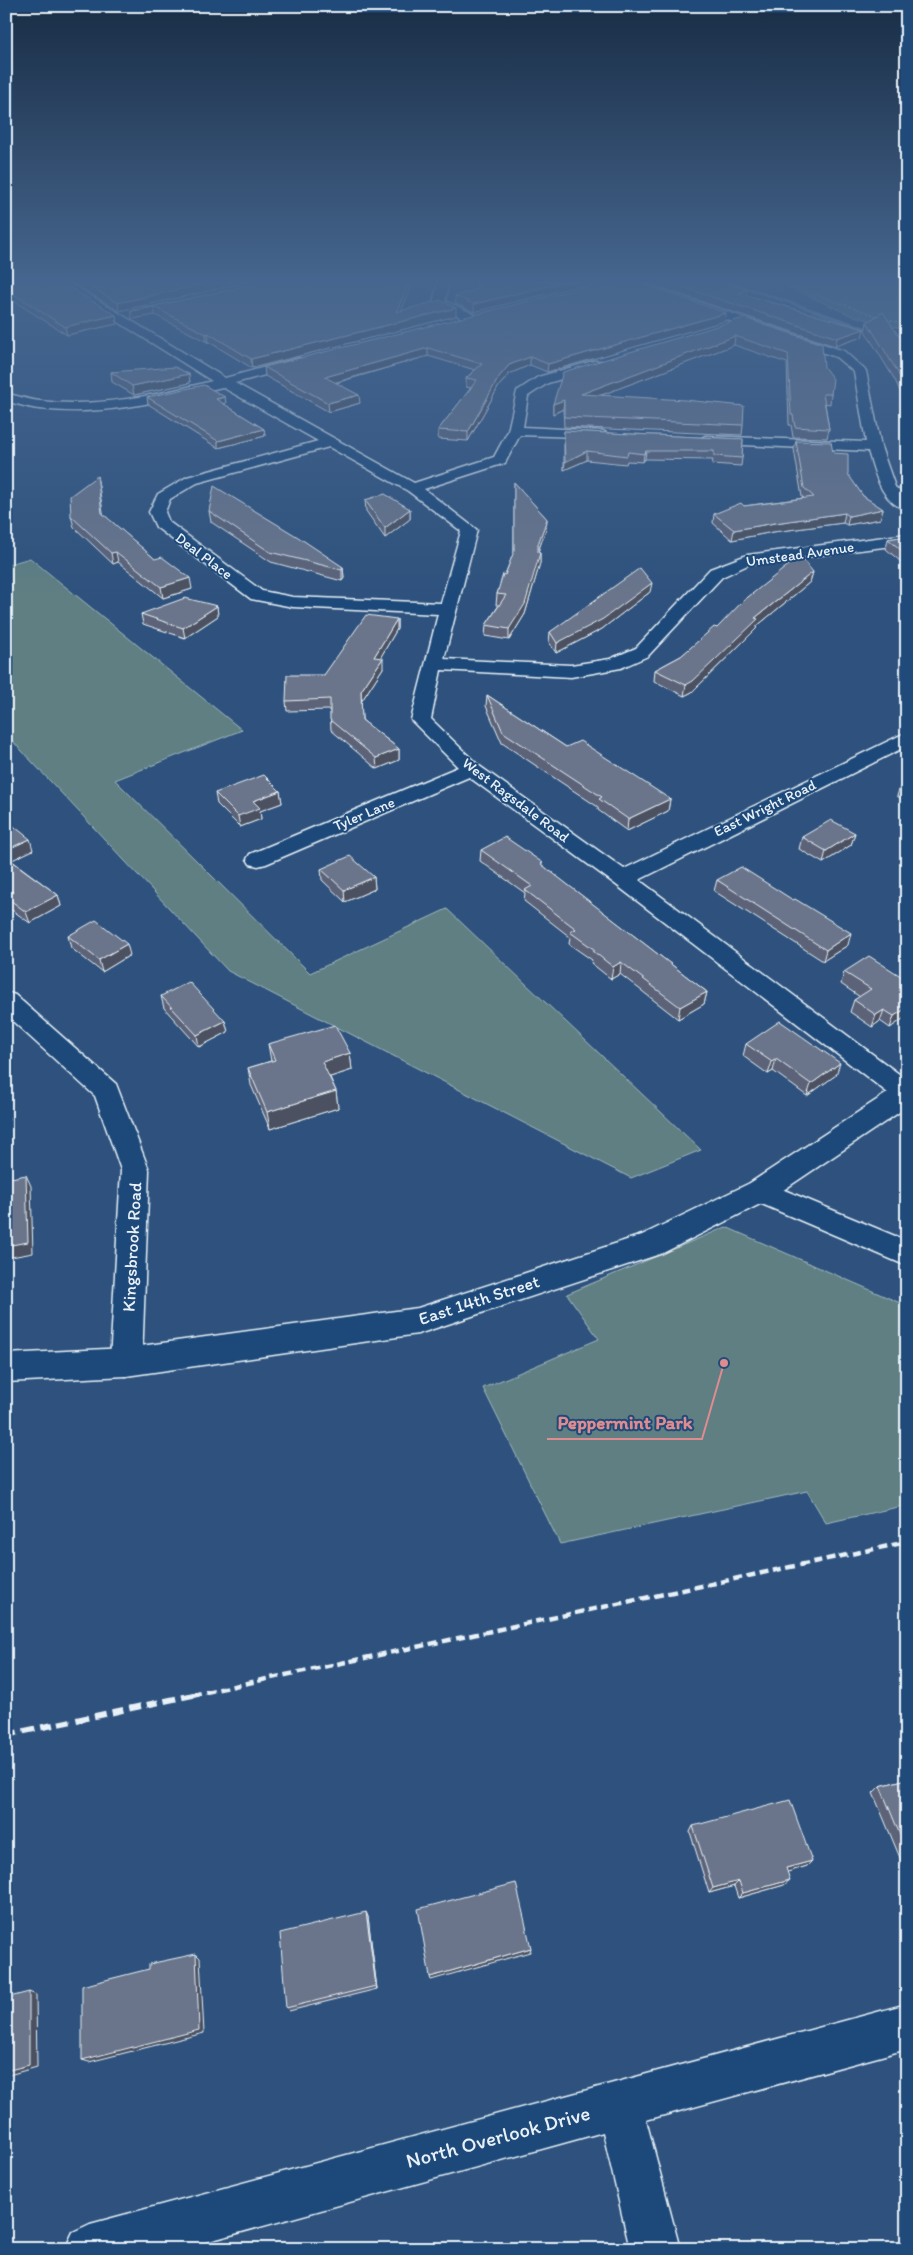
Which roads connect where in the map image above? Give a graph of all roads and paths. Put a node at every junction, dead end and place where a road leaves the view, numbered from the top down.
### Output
1 (201, 387) edge
2 (232, 387) edge
3 (532, 387) edge
4 (863, 387) edge
5 (6, 396) edge
6 (515, 431) junction
7 (615, 436) edge
8 (694, 439) edge
9 (331, 442) junction
10 (874, 448) junction
11 (413, 488) junction
12 (907, 504) edge
13 (907, 539) edge
14 (449, 609) junction
15 (433, 664) junction
16 (907, 738) edge
17 (471, 769) junction
18 (258, 859) dead end
19 (623, 879) junction
20 (6, 1000) edge
21 (906, 1093) edge
22 (760, 1190) junction
23 (907, 1254) edge
24 (126, 1362) junction
25 (6, 1368) edge
26 (907, 2026) edge
27 (620, 2104) junction
28 (90, 2249) edge
29 (655, 2249) edge

1 - 5 street
2 - 9 street, West Ragsdale Road
3 - 6 street
4 - 10 street
6 - 7 street
6 - 11 street
8 - 10 street
9 - 11 street, West Ragsdale Road
9 - 14 street, Deal Place
10 - 12 street
11 - 14 street, West Ragsdale Road
13 - 15 street, Umstead Avenue
14 - 15 street, West Ragsdale Road
15 - 17 street, West Ragsdale Road
16 - 19 street, East Wright Road
17 - 18 street, Tyler Lane
17 - 19 street, West Ragsdale Road
19 - 21 street, West Ragsdale Road
20 - 24 street, Kingsbrook Road
21 - 22 street, East 14th Street
22 - 23 street
22 - 24 street, East 14th Street
24 - 25 street, East 14th Street
26 - 27 street, North Overlook Drive
27 - 28 street, North Overlook Drive
27 - 29 street

